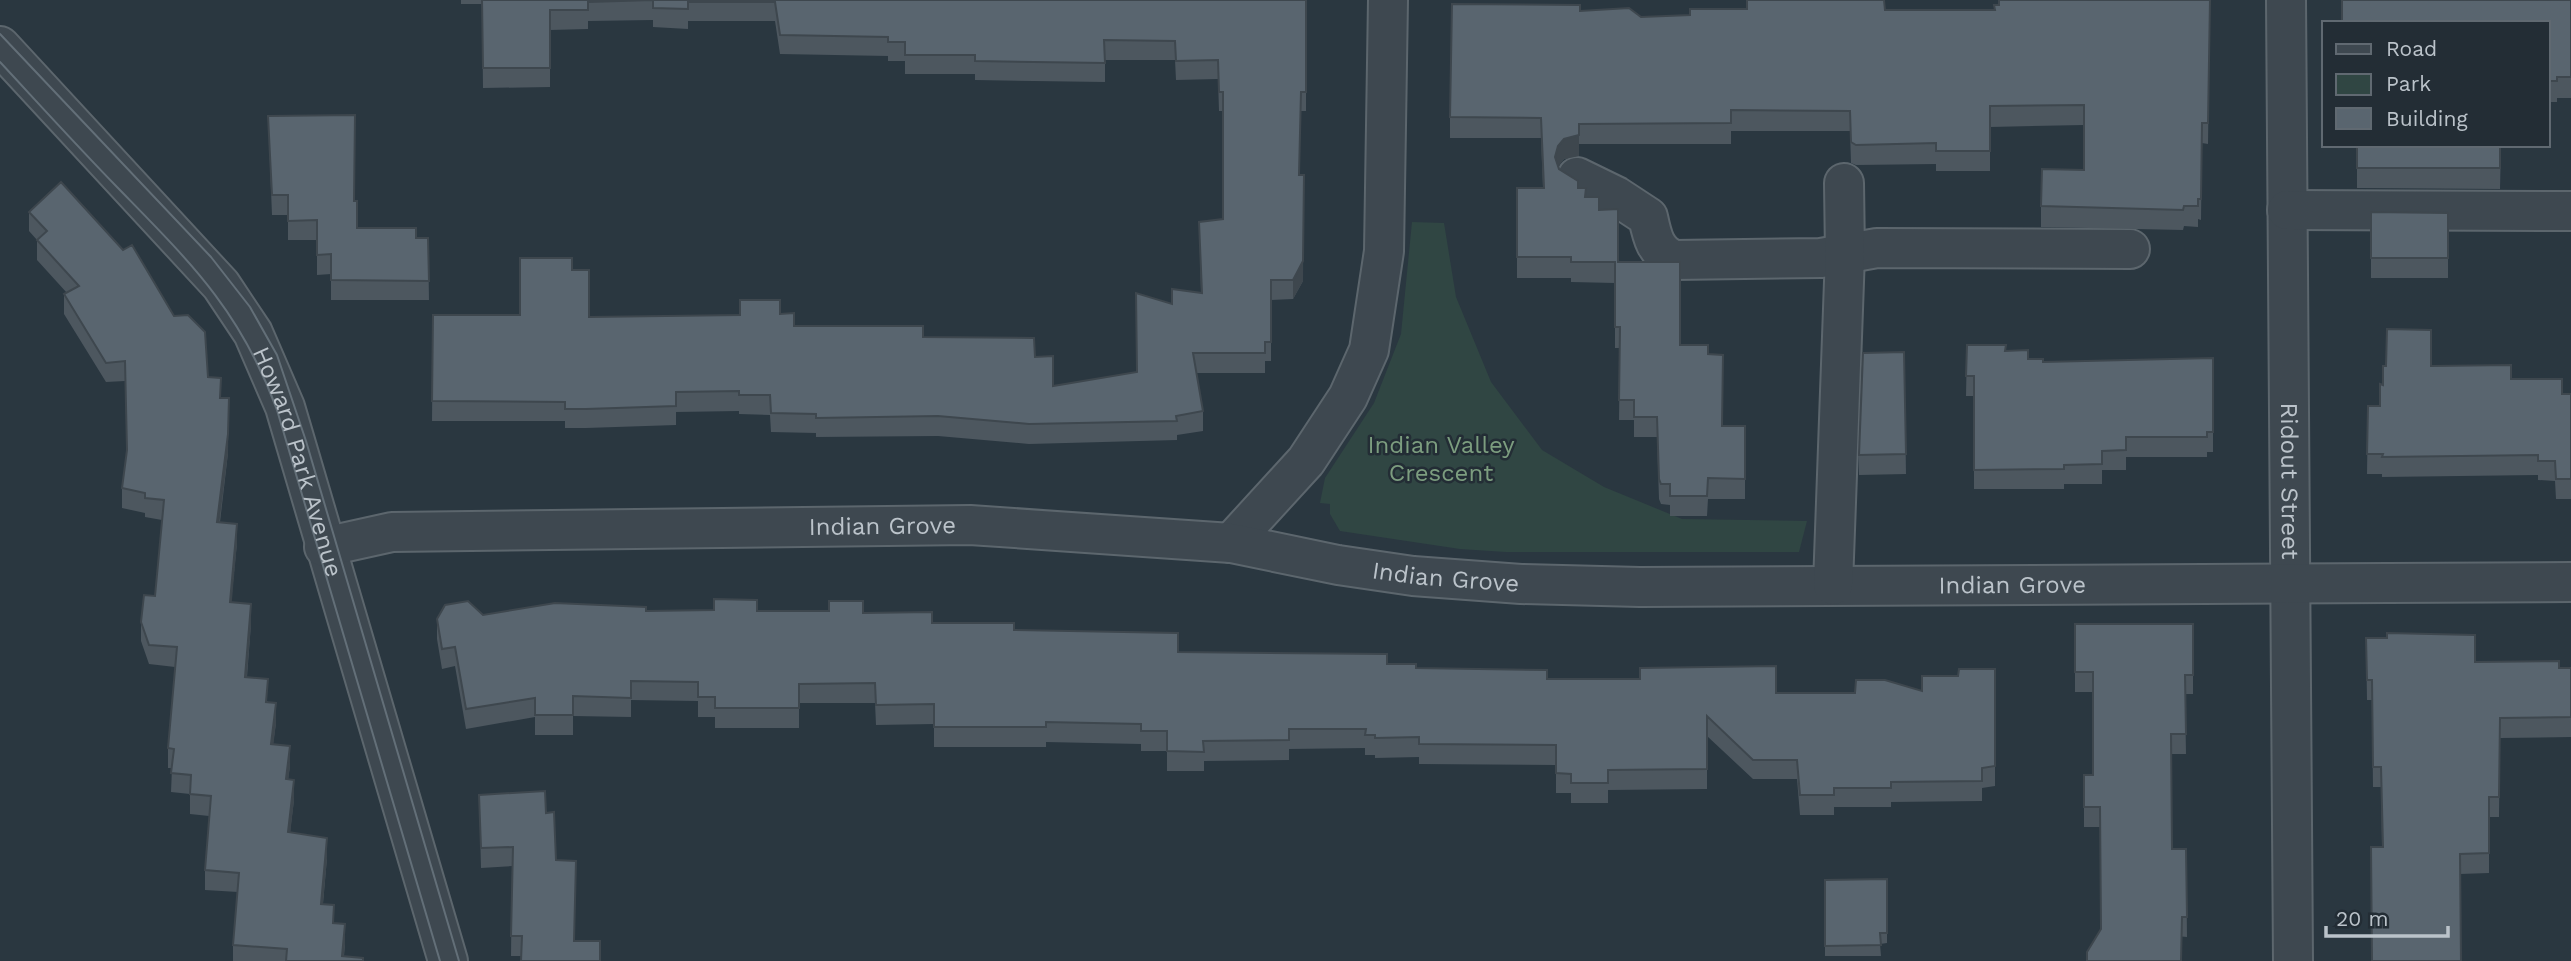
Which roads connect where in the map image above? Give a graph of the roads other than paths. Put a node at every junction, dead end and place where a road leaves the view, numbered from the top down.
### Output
1 (1388, 0) edge
2 (2286, 0) edge
3 (0, 46) edge
4 (1577, 177) edge
5 (1844, 183) dead end
6 (2287, 210) junction
7 (2571, 211) edge
8 (2130, 249) dead end
9 (1845, 254) junction
10 (1231, 543) junction
11 (324, 547) junction
12 (2571, 582) edge
13 (2292, 583) junction
14 (1833, 585) junction
15 (448, 961) edge
16 (2293, 961) edge

1 - 10 street
2 - 6 street, Ridout Street
3 - 11 street, Howard Park Avenue
4 - 9 street
5 - 9 street
6 - 7 street
6 - 13 street, Ridout Street
8 - 9 street
9 - 14 street
10 - 11 street, Indian Grove
10 - 14 street, Indian Grove
11 - 15 street, Howard Park Avenue
12 - 13 street, Indian Grove
13 - 14 street, Indian Grove
13 - 16 street, Ridout Street

